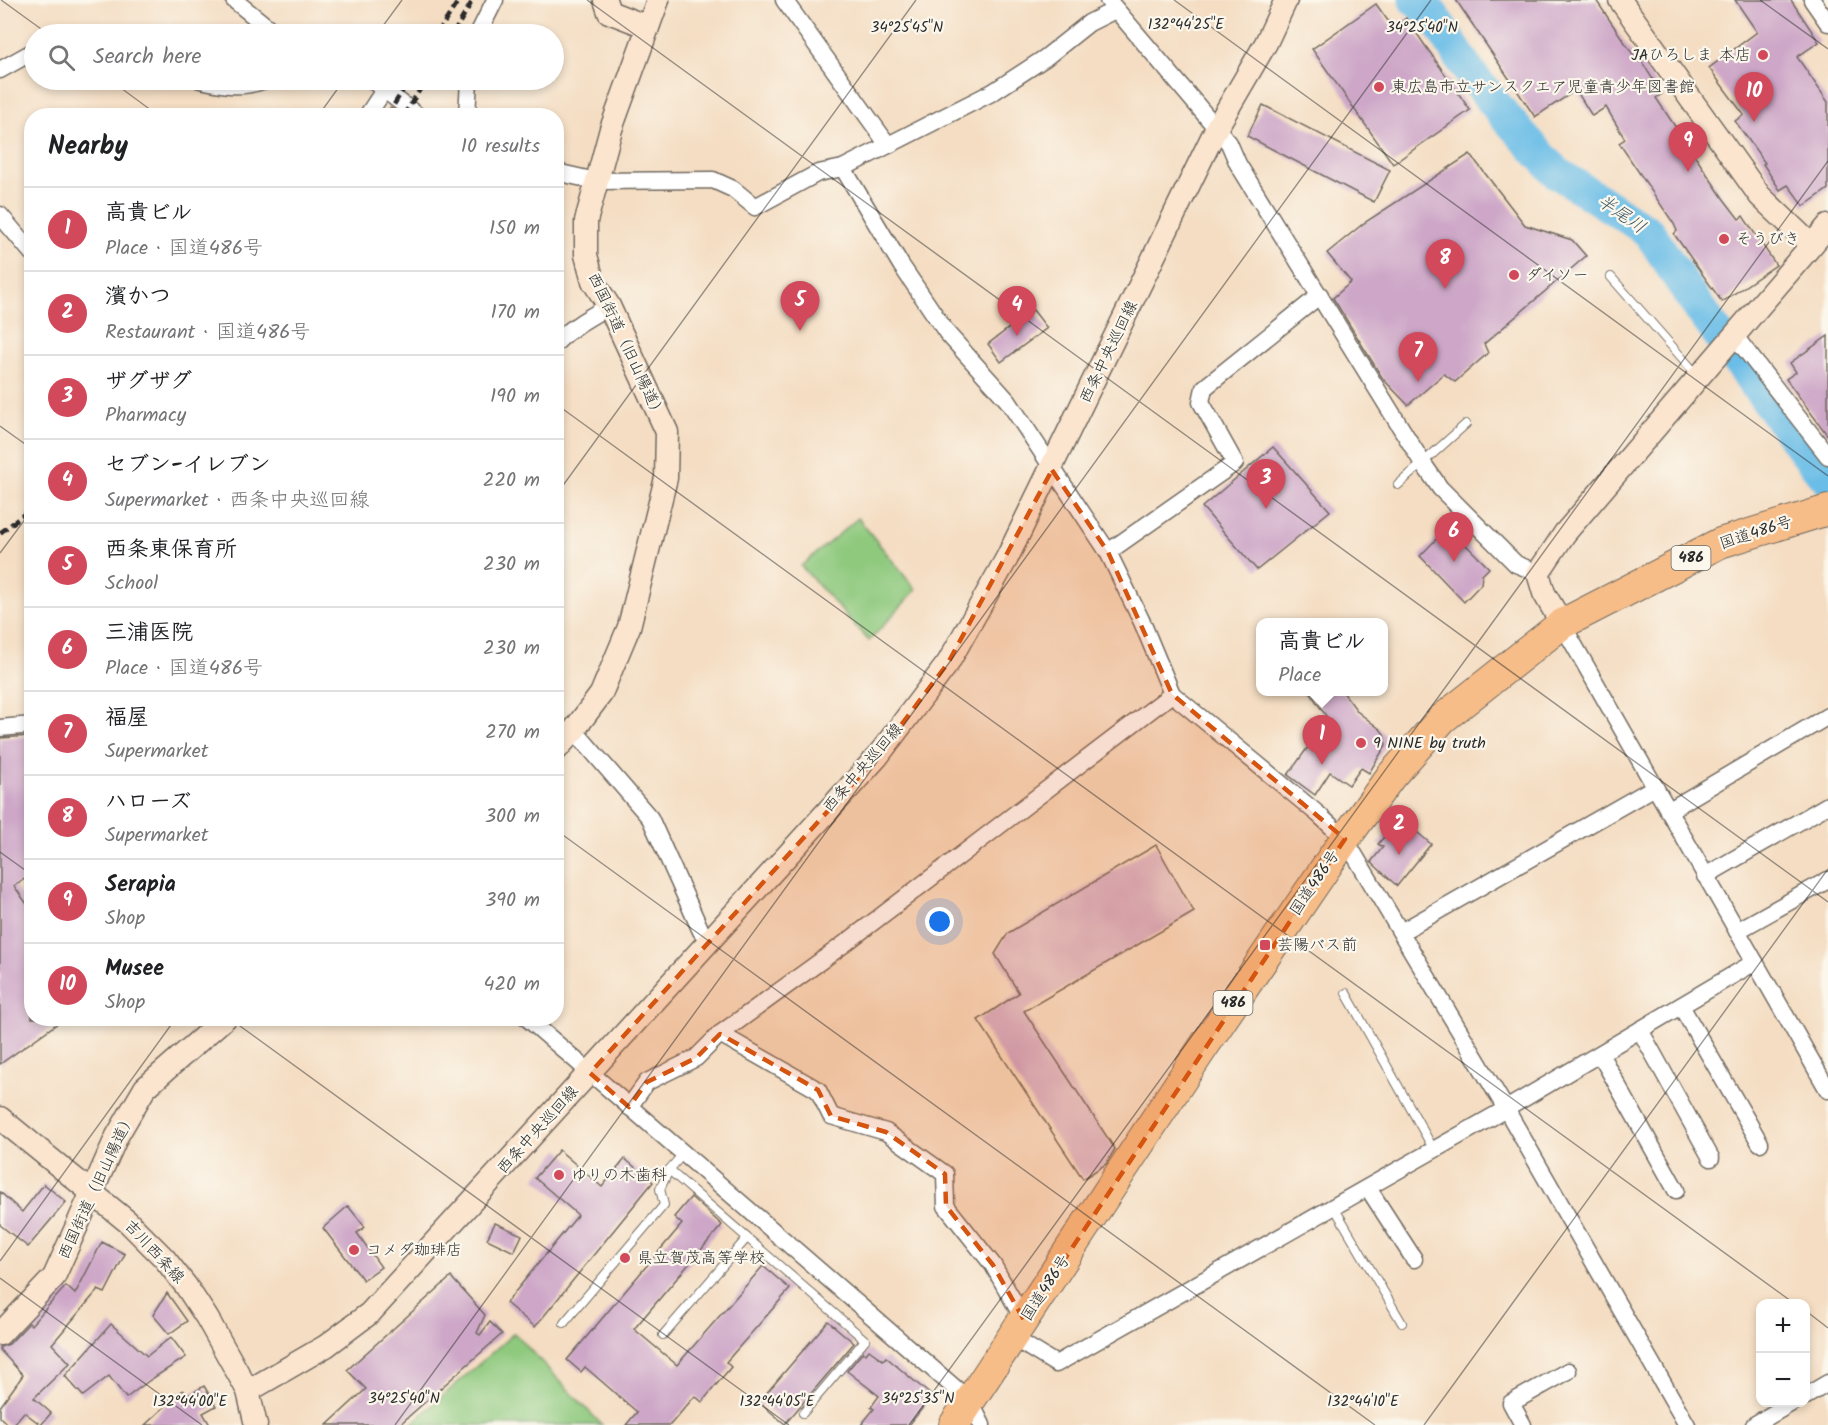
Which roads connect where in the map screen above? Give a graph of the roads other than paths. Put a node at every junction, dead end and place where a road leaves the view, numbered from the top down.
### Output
1 (234, 0) edge
2 (495, 0) edge
3 (605, 0) edge
4 (658, 0) edge
5 (784, 0) edge
6 (1286, 0) edge
7 (1620, 0) edge
8 (1812, 0) edge
9 (1112, 5) edge
10 (1828, 23) edge
11 (264, 24) edge
12 (483, 24) edge
13 (648, 27) junction
14 (24, 57) edge
15 (0, 70) edge
16 (376, 90) edge
17 (384, 90) edge
18 (468, 90) edge
19 (370, 108) edge
20 (407, 108) edge
21 (467, 108) edge
22 (1217, 127) junction
23 (888, 145) junction
24 (843, 168) junction
25 (564, 174) edge
26 (596, 181) junction
27 (0, 215) edge
28 (1828, 226) edge
29 (24, 244) edge
30 (1811, 245) junction
31 (1611, 277) dead end
32 (1320, 295) junction
33 (609, 306) junction
34 (564, 335) edge
35 (1734, 335) junction
36 (1704, 370) junction
37 (1467, 424) dead end
38 (1828, 456) edge
39 (1422, 462) junction
40 (1052, 470) junction
41 (1398, 485) dead end
42 (1828, 510) edge
43 (1108, 552) junction
44 (1538, 573) junction
45 (1562, 624) junction
46 (1172, 694) junction
47 (1828, 716) edge
48 (24, 726) edge
49 (0, 728) edge
50 (574, 730) junction
51 (564, 741) edge
52 (1654, 787) junction
53 (1828, 805) edge
54 (1668, 811) junction
55 (1345, 839) junction
56 (1705, 876) junction
57 (1828, 880) edge
58 (1737, 931) junction
59 (1401, 932) junction
60 (709, 940) junction
61 (1755, 962) junction
62 (1346, 993) dead end
63 (1681, 1006) junction
64 (207, 1026) edge
65 (536, 1026) edge
66 (1640, 1030) junction
67 (720, 1034) junction
68 (1600, 1054) junction
69 (590, 1073) junction
70 (1828, 1090) edge
71 (629, 1107) junction
72 (1506, 1109) junction
73 (0, 1118) edge
74 (1760, 1143) dead end
75 (1434, 1150) junction
76 (683, 1154) junction
77 (1712, 1158) dead end
78 (669, 1170) junction
79 (1368, 1188) junction
80 (1676, 1190) dead end
81 (92, 1194) junction
82 (1334, 1207) junction
83 (747, 1238) junction
84 (1414, 1259) dead end
85 (564, 1323) dead end
86 (1402, 1323) dead end
87 (1018, 1328) junction
88 (0, 1333) edge
89 (663, 1335) dead end
90 (1568, 1371) dead end
91 (1828, 1383) edge
92 (248, 1391) junction
93 (1810, 1394) edge
94 (1785, 1407) edge
95 (803, 1413) dead end
96 (969, 1417) edge
97 (256, 1425) edge
98 (1523, 1425) edge
99 (1687, 1425) edge
100 (1754, 1425) edge

1 - 11 street
2 - 12 street
3 - 13 street
4 - 13 street, 西国街道（旧山陽道）
5 - 23 street
6 - 22 street, 西条中央巡回線
7 - 30 street
8 - 10 street
9 - 22 street
9 - 23 street
13 - 26 street, 西国街道（旧山陽道）
14 - 15 street
16 - 19 street
17 - 20 street
18 - 21 street
22 - 32 street
22 - 40 street, 西条中央巡回線
23 - 24 street
24 - 26 street
24 - 40 street
25 - 26 street
26 - 33 street, 西国街道（旧山陽道）
27 - 29 street
28 - 30 street
30 - 35 street
31 - 36 lane
32 - 39 street
32 - 43 street
33 - 34 street
33 - 50 street, 西国街道（旧山陽道）
35 - 36 street
35 - 38 street
36 - 44 street
37 - 39 lane
39 - 41 lane
39 - 44 street
40 - 43 street
40 - 60 street, 西条中央巡回線
42 - 45 highway, 国道486号 / 486
43 - 46 street
44 - 45 street
45 - 52 street
45 - 55 highway, 国道486号 / 486
46 - 55 street
46 - 67 street
47 - 54 street
48 - 49 street
50 - 51 street, 西国街道（旧山陽道）
50 - 60 street
52 - 54 street
52 - 59 street
53 - 56 street
54 - 56 street
55 - 59 street
55 - 87 highway, 国道486号 / 486
56 - 58 street
57 - 58 street
58 - 61 street
59 - 72 street
60 - 69 street, 西条中央巡回線
61 - 63 street
61 - 70 street
62 - 75 lane
63 - 66 street
63 - 74 street
64 - 81 street, 西国街道（旧山陽道）
65 - 69 street
66 - 68 street
66 - 77 street
67 - 71 street
67 - 87 street
68 - 72 street
68 - 80 street
69 - 71 street
69 - 92 street, 西条中央巡回線
71 - 76 street
72 - 75 street
72 - 99 street
73 - 81 street, 吉川西条線
75 - 79 street
76 - 78 lane
76 - 96 street
78 - 83 lane
78 - 85 lane
79 - 82 street
79 - 84 street
81 - 88 street, 西国街道（旧山陽道）
81 - 92 street, 吉川西条線
82 - 86 lane
82 - 87 street
83 - 89 lane
83 - 95 lane
87 - 96 highway, 国道486号 / 486
90 - 98 street
91 - 93 street
92 - 97 street, 吉川西条線
94 - 100 street

